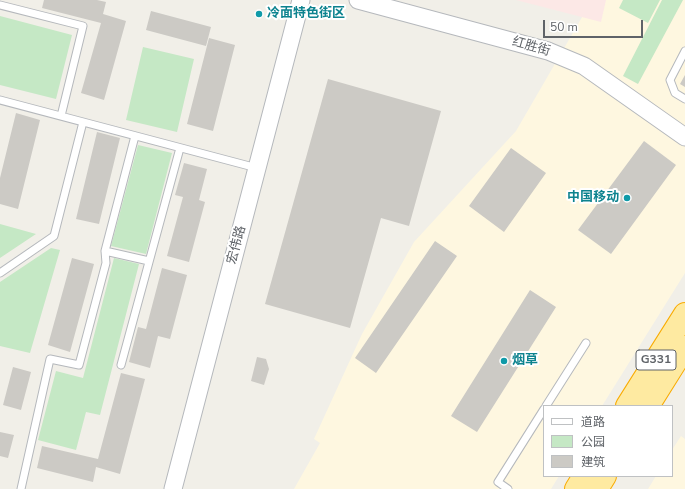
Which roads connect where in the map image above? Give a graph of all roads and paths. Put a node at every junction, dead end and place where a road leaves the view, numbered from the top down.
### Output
1 (301, 0) edge
2 (358, 0) edge
3 (0, 5) edge
4 (685, 51) edge
5 (685, 99) edge
6 (0, 100) edge
7 (61, 116) junction
8 (83, 122) junction
9 (135, 136) junction
10 (685, 136) edge
11 (180, 148) junction
12 (257, 168) junction
13 (105, 251) junction
14 (149, 261) junction
15 (0, 273) edge
16 (685, 314) edge
17 (586, 343) dead end
18 (683, 355) edge
19 (121, 365) dead end
20 (547, 405) edge
21 (628, 405) edge
22 (649, 405) edge
23 (543, 411) edge
24 (583, 477) edge
25 (604, 477) edge
26 (21, 489) edge
27 (173, 489) edge
28 (508, 489) edge
29 (576, 489) edge
30 (597, 489) edge

1 - 12 street, 宏伟路
2 - 10 street, 红胜街
3 - 7 lane
4 - 5 lane
6 - 7 lane
7 - 8 lane
8 - 9 lane
8 - 15 lane
9 - 11 lane
9 - 13 lane
11 - 12 lane
11 - 14 lane
12 - 27 street, 宏伟路
13 - 14 lane
13 - 26 lane
14 - 19 lane
16 - 21 highway, G331
17 - 20 lane
18 - 22 highway, G331
23 - 28 lane
24 - 29 highway
25 - 30 highway

